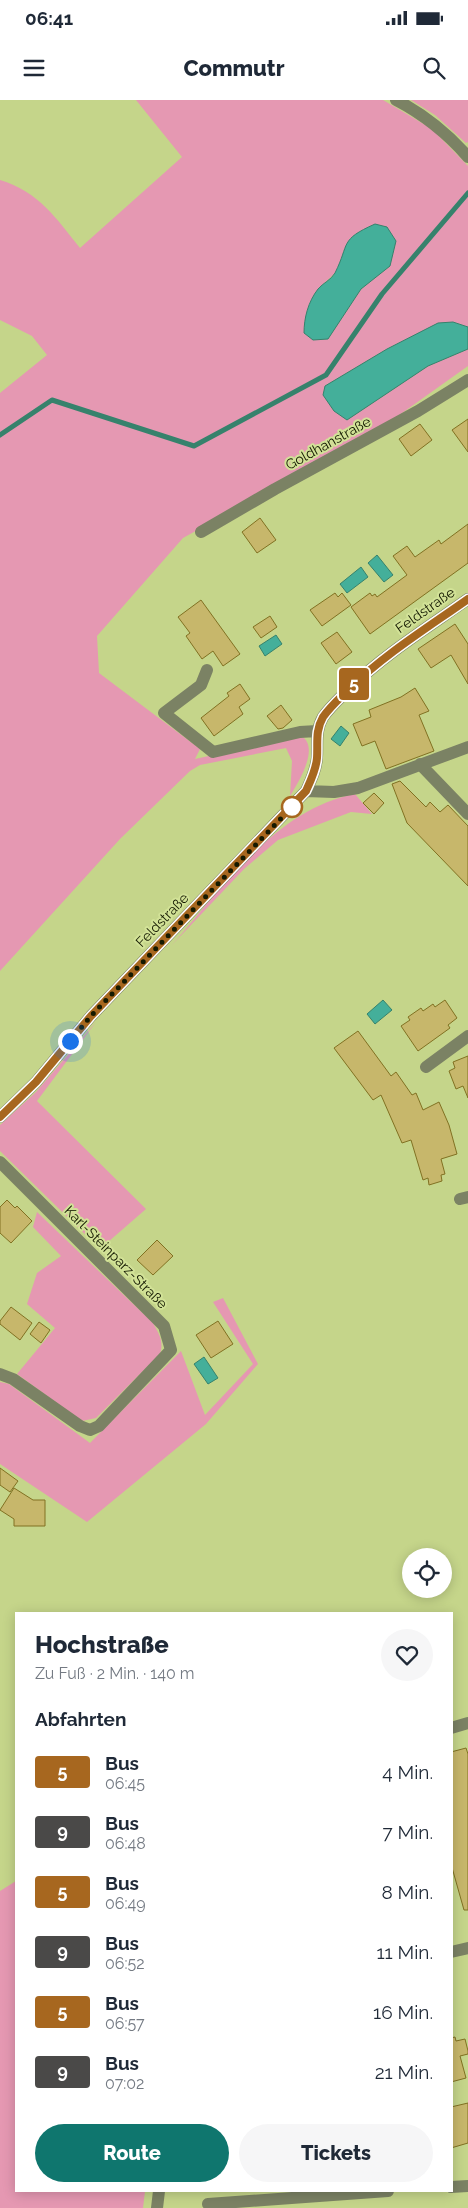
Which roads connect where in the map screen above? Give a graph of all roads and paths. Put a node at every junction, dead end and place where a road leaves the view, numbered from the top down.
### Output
1 (396, 100) edge
2 (468, 157) edge
3 (468, 380) edge
4 (201, 532) dead end
5 (468, 599) edge
6 (207, 670) dead end
7 (317, 731) junction
8 (468, 747) edge
9 (420, 764) junction
10 (306, 791) junction
11 (468, 814) edge
12 (468, 1036) edge
13 (426, 1067) dead end
14 (0, 1118) edge
15 (0, 1162) edge
16 (0, 1374) edge
17 (468, 1723) edge
18 (453, 1727) edge
19 (468, 1948) edge
20 (453, 1952) edge
21 (468, 2186) edge
22 (453, 2187) edge
23 (159, 2192) edge
24 (204, 2192) edge
25 (376, 2192) edge
26 (208, 2206) edge
27 (157, 2208) edge

1 - 2 street
3 - 4 street, Goldhanstraße
5 - 7 street, Feldstraße
6 - 7 street
7 - 10 street, Feldstraße
8 - 9 street
9 - 10 street
9 - 11 street
10 - 14 street, Feldstraße
12 - 13 street
15 - 16 street, Karl-Steinparz-Straße
17 - 18 street
19 - 20 street
21 - 22 street
23 - 27 street
24 - 26 street
25 - 26 street

